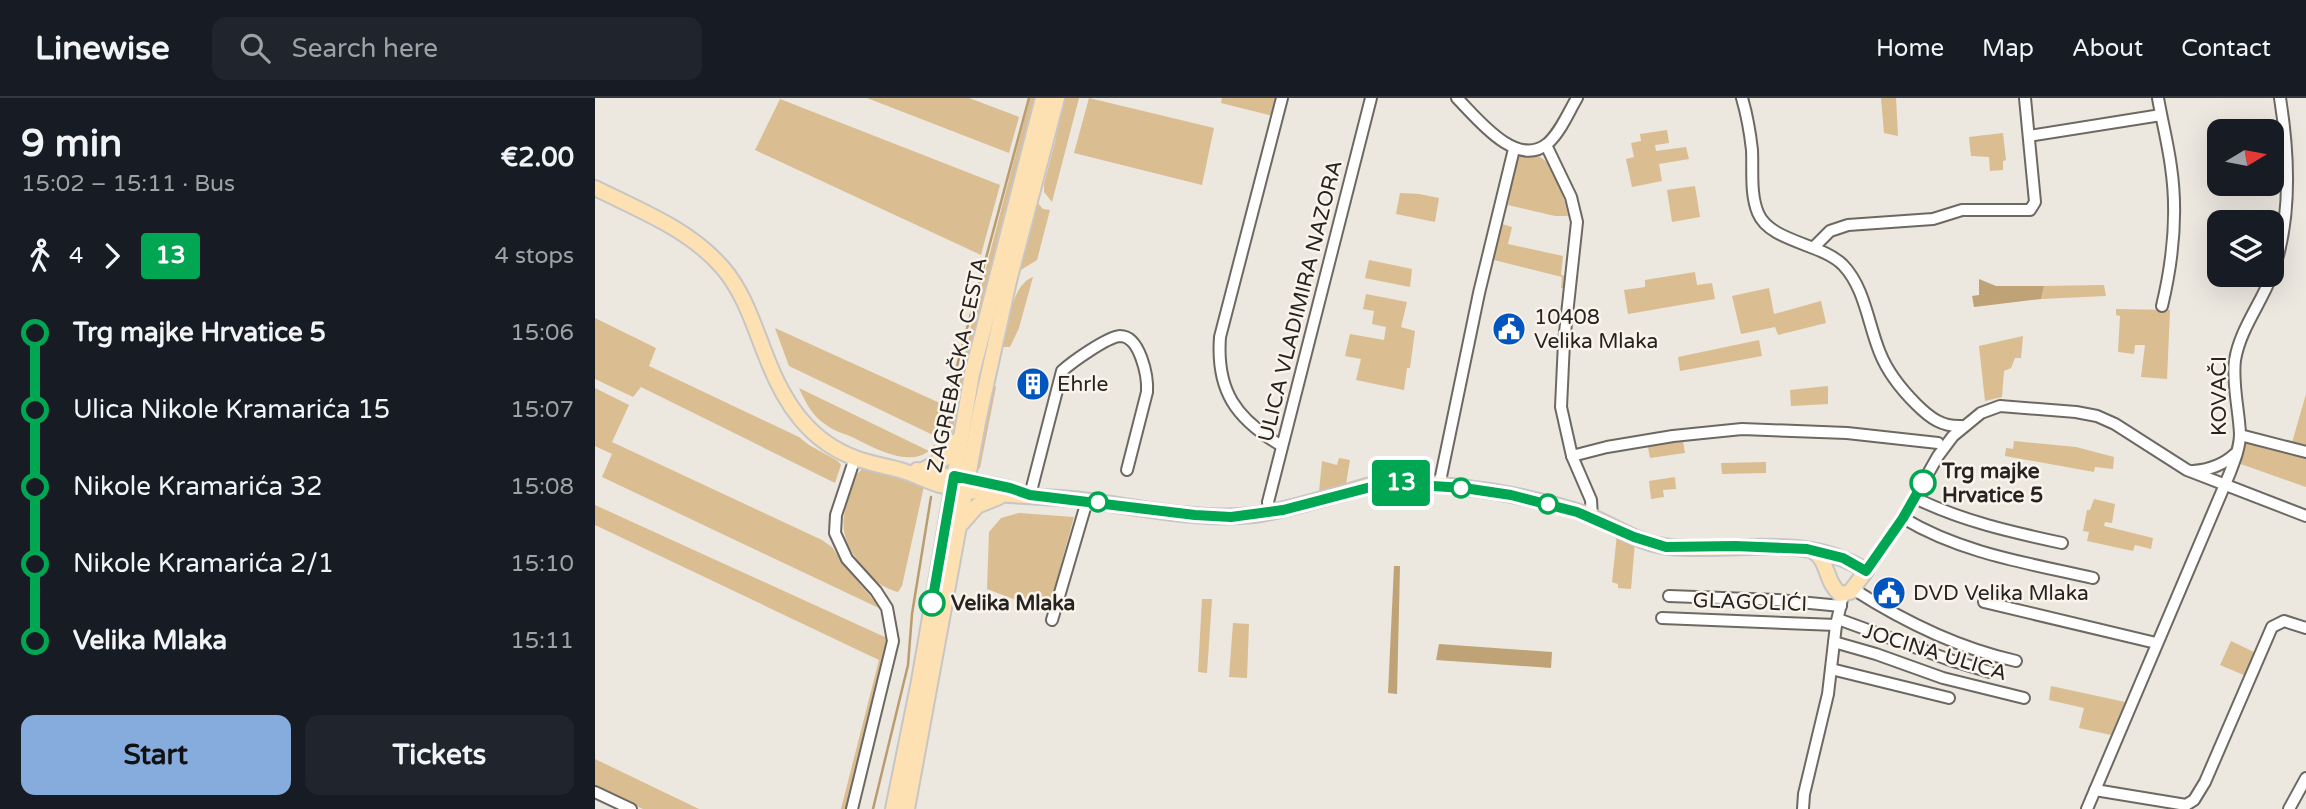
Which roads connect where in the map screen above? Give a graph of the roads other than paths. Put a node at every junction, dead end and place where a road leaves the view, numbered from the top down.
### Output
1 (1043, 98) edge
2 (1057, 98) edge
3 (1282, 98) edge
4 (1371, 98) edge
5 (1457, 98) edge
6 (1577, 98) edge
7 (1742, 98) edge
8 (2025, 98) edge
9 (2158, 98) edge
10 (2280, 98) edge
11 (2161, 115) junction
12 (2029, 136) junction
13 (1546, 145) junction
14 (1514, 149) junction
15 (595, 188) edge
16 (1814, 247) junction
17 (2162, 306) dead end
18 (1930, 416) junction
19 (1962, 426) junction
20 (961, 434) junction
21 (2240, 435) junction
22 (1938, 443) junction
23 (1282, 446) junction
24 (2237, 452) junction
25 (2306, 452) edge
26 (1572, 456) junction
27 (1938, 456) junction
28 (855, 458) junction
29 (902, 470) junction
30 (922, 470) junction
31 (1127, 470) dead end
32 (2187, 470) junction
33 (960, 483) junction
34 (2224, 485) junction
35 (1439, 486) junction
36 (1006, 495) junction
37 (1030, 495) junction
38 (1915, 498) junction
39 (1087, 501) junction
40 (1269, 513) junction
41 (2306, 516) edge
42 (1592, 517) junction
43 (1903, 518) junction
44 (960, 527) junction
45 (2061, 543) dead end
46 (1813, 551) junction
47 (1866, 571) junction
48 (2093, 578) dead end
49 (1669, 596) dead end
50 (1846, 596) junction
51 (1984, 602) dead end
52 (1662, 618) dead end
53 (1052, 620) dead end
54 (1837, 622) junction
55 (2306, 628) edge
56 (1834, 642) junction
57 (2156, 643) junction
58 (2016, 661) dead end
59 (1831, 669) junction
60 (1990, 673) dead end
61 (1949, 698) dead end
62 (2024, 698) dead end
63 (2306, 778) edge
64 (2095, 790) junction
65 (595, 792) edge
66 (631, 809) edge
67 (852, 809) edge
68 (893, 809) edge
69 (907, 809) edge
70 (1803, 809) edge
71 (2087, 809) edge
72 (2289, 809) edge

1 - 20 main road, ZAGREBAČKA CESTA
2 - 33 main road, ZAGREBAČKA CESTA
3 - 23 street
4 - 23 street, ULICA VLADIMIRA NAZORA
5 - 14 street
6 - 13 street
7 - 16 street
8 - 12 street
9 - 11 street
10 - 21 street, KOVAČI
11 - 12 street
11 - 17 street
12 - 16 street
13 - 14 street
13 - 26 street
14 - 35 street
15 - 28 main road
16 - 18 street
18 - 19 street
18 - 22 street
19 - 27 street
19 - 32 street
20 - 30 main road
20 - 33 main road, ZAGREBAČKA CESTA
21 - 24 street, KOVAČI
21 - 25 street
22 - 26 street
22 - 27 street
23 - 40 street, ULICA VLADIMIRA NAZORA
24 - 32 street, KOVAČI
24 - 34 street, KOVAČI
26 - 42 street
27 - 38 street
28 - 29 main road
28 - 67 street
29 - 30 main road
29 - 33 main road
30 - 33 main road
31 - 37 street
32 - 34 street
33 - 36 main road
33 - 37 main road
33 - 44 main road, ZAGREBAČKA CESTA
33 - 68 main road, ZAGREBAČKA CESTA
34 - 41 street
34 - 57 street, KOVAČI
35 - 40 main road
35 - 42 main road
36 - 37 main road
36 - 44 main road
37 - 39 main road
38 - 43 street
38 - 45 street
39 - 40 main road
39 - 53 street
42 - 46 main road
43 - 47 street
43 - 48 street
44 - 69 main road, ZAGREBAČKA CESTA
46 - 47 main road
46 - 50 main road
47 - 50 main road
49 - 50 street
50 - 54 street
50 - 58 street
51 - 57 street
52 - 54 street, GLAGOLIĆI
54 - 56 street
54 - 60 street, GLAGOLIĆI
55 - 64 street
56 - 59 street
56 - 62 street, JOCINA ULICA
57 - 64 street, KOVAČI
59 - 61 street, JOCINA ULICA
59 - 70 street
63 - 72 street
64 - 71 street, KOVAČI
65 - 66 street

